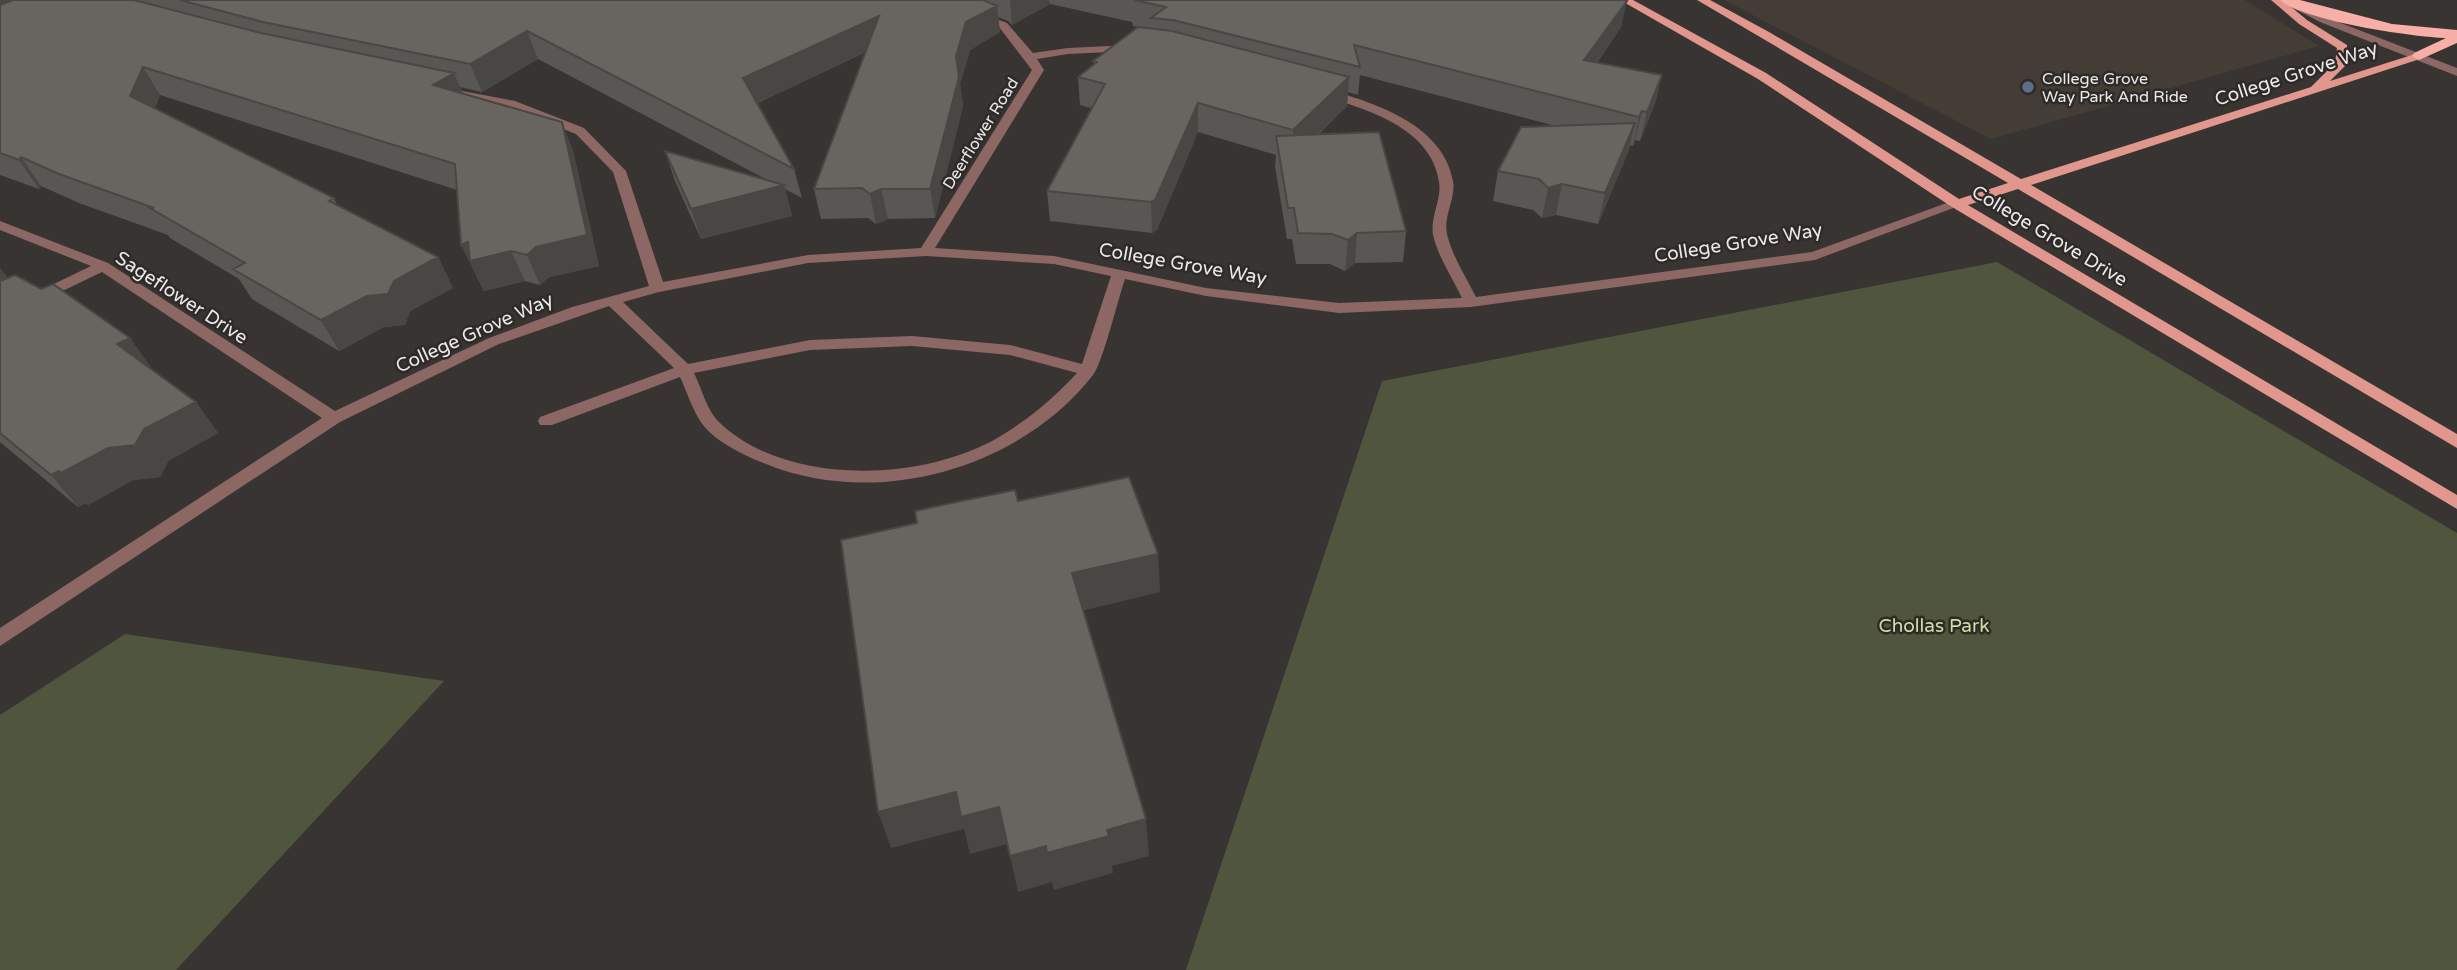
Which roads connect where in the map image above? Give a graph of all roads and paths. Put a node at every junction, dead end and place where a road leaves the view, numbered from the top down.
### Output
1 (935, 0) edge
2 (1625, 0) edge
3 (1703, 0) edge
4 (2276, 0) edge
5 (2285, 0) edge
6 (2457, 36) edge
7 (1140, 50) edge
8 (2457, 52) edge
9 (2419, 56) junction
10 (1030, 57) junction
11 (2457, 72) edge
12 (433, 88) edge
13 (1317, 90) edge
14 (2312, 90) junction
15 (2019, 184) junction
16 (1957, 204) junction
17 (0, 225) edge
18 (926, 252) junction
19 (103, 267) junction
20 (1119, 274) junction
21 (657, 288) junction
22 (612, 300) junction
23 (1471, 302) junction
24 (0, 316) edge
25 (685, 370) junction
26 (1088, 371) junction
27 (334, 418) junction
28 (546, 421) dead end
29 (2457, 442) edge
30 (2457, 503) edge
31 (0, 638) edge

1 - 10 street, Deerflower Road
2 - 16 main road, College Grove Drive
3 - 15 main road, College Grove Drive
4 - 14 main road
5 - 6 highway
5 - 9 street
6 - 9 highway
7 - 10 street
8 - 9 highway
9 - 11 street
9 - 14 main road, College Grove Way
10 - 18 street, Deerflower Road
12 - 21 street
13 - 23 street
14 - 15 main road, College Grove Way
15 - 16 main road, College Grove Way
15 - 29 main road, College Grove Drive
16 - 23 street, College Grove Way
16 - 30 main road, College Grove Drive
17 - 19 street, Sageflower Drive
18 - 20 street, College Grove Way
18 - 21 street, College Grove Way
19 - 24 street
19 - 27 street, Sageflower Drive
20 - 23 street, College Grove Way
20 - 26 street
21 - 22 street, College Grove Way
22 - 25 street
22 - 27 street, College Grove Way
25 - 26 street
25 - 26 street
25 - 28 street
27 - 31 street, College Grove Way

